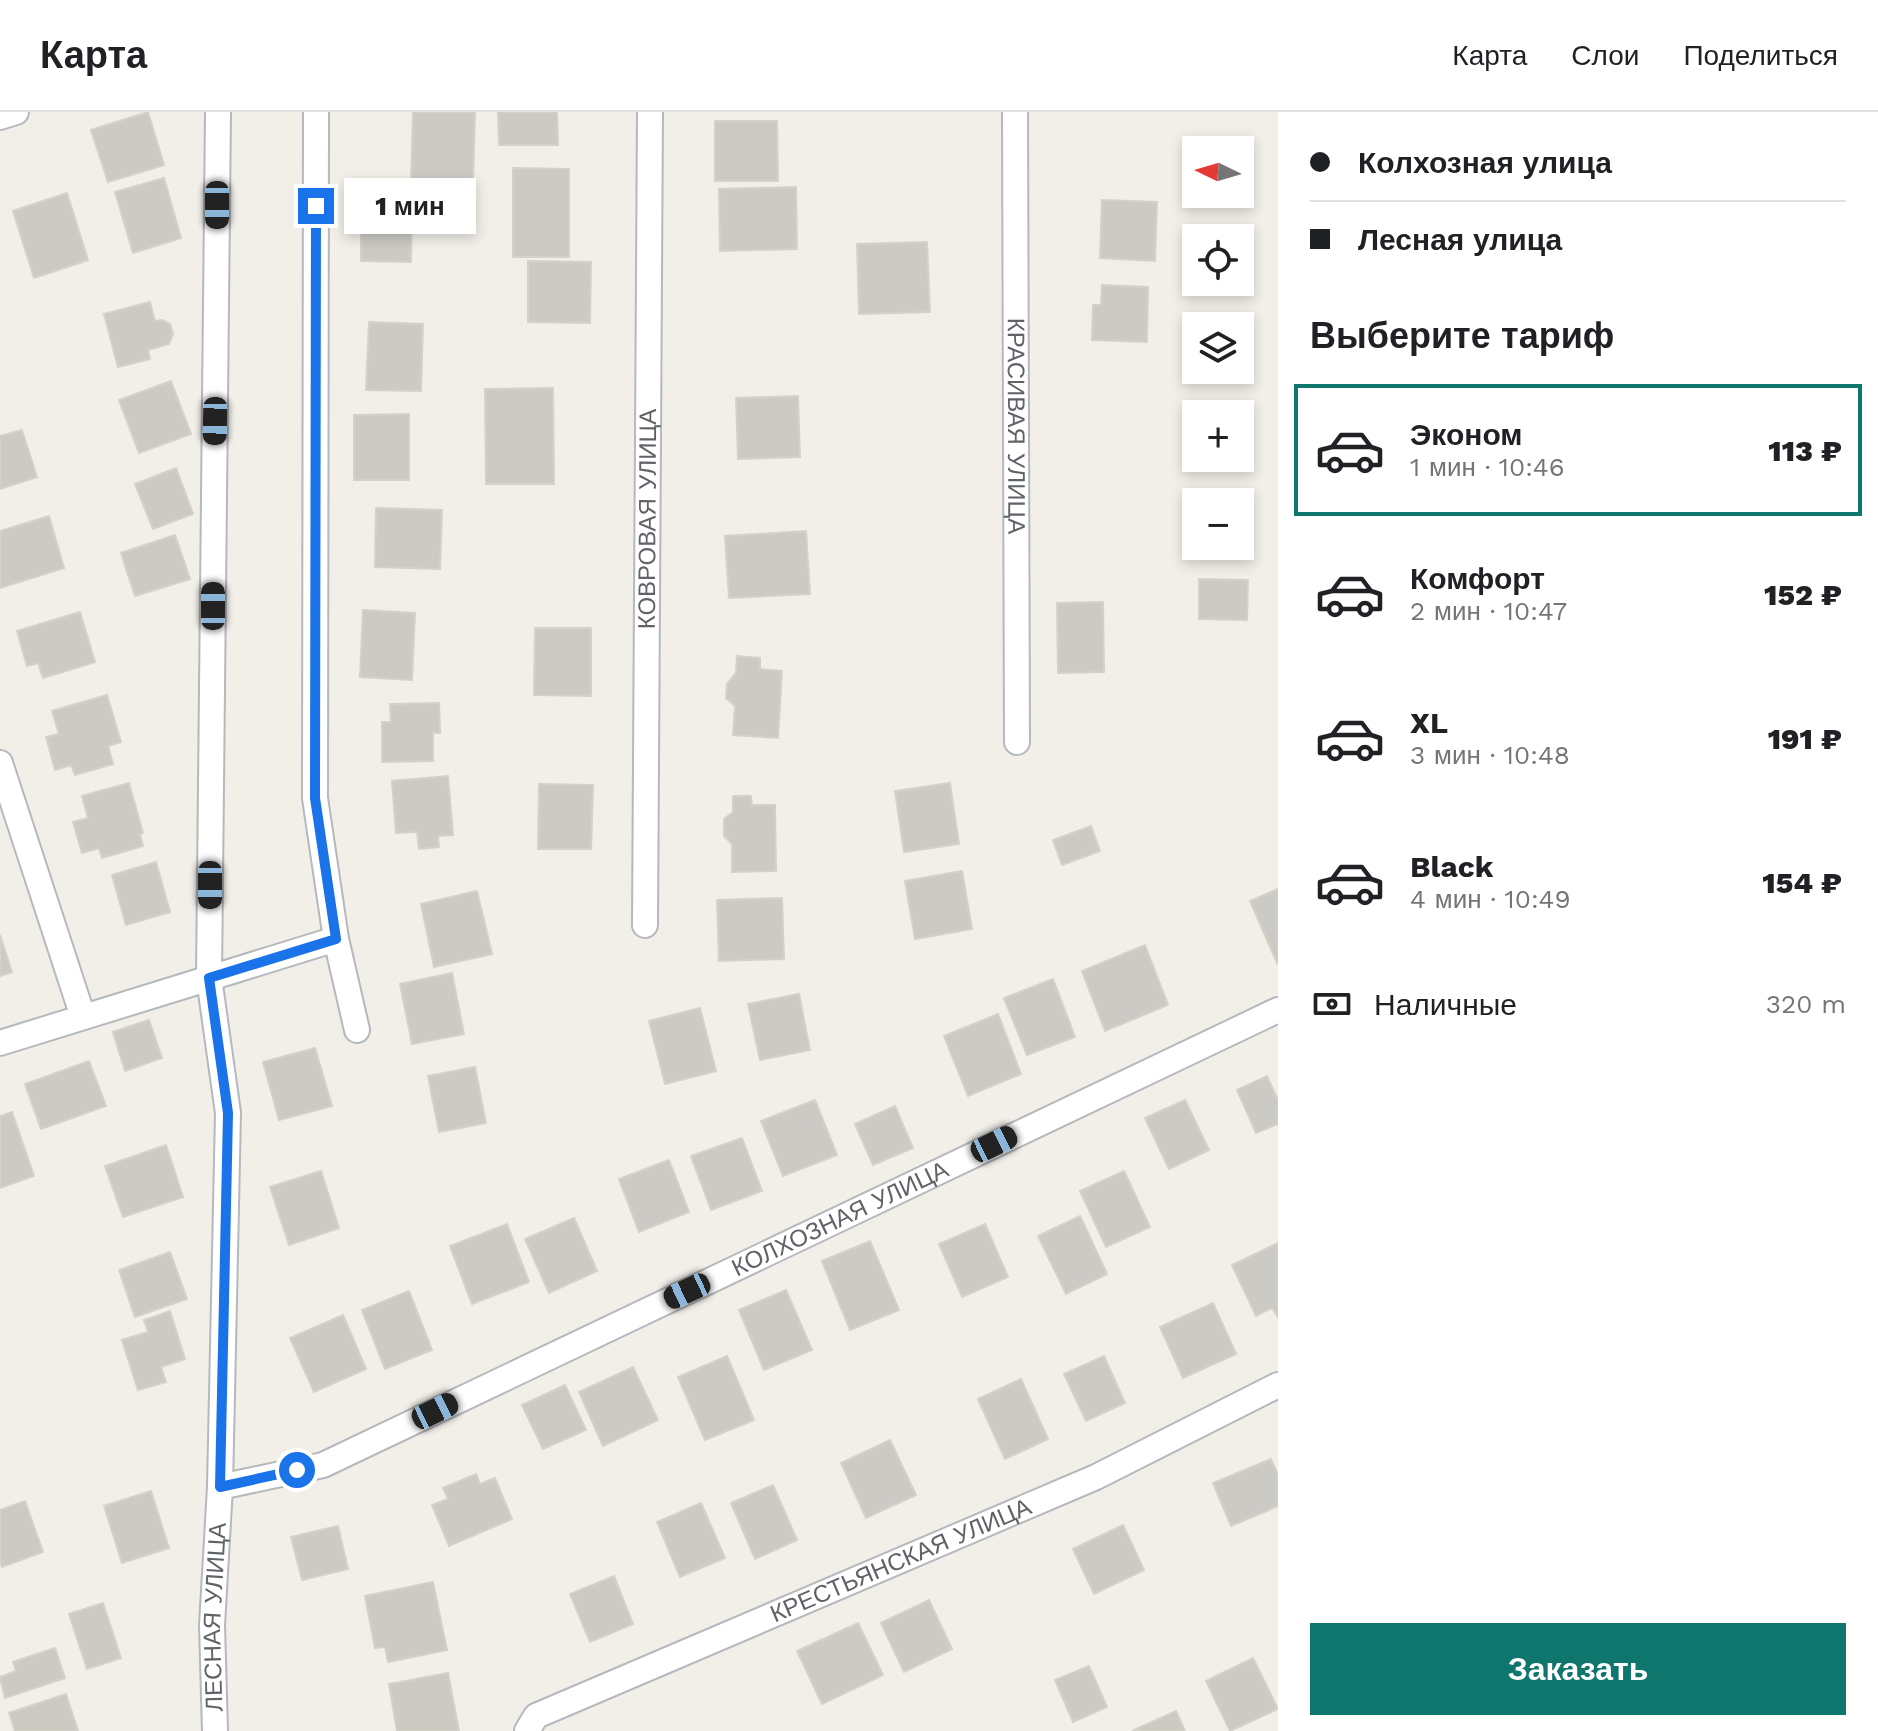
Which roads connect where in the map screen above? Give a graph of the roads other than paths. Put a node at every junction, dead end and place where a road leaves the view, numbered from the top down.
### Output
1 (16, 112) edge
2 (218, 112) edge
3 (316, 112) edge
4 (650, 112) edge
5 (1015, 112) edge
6 (0, 117) edge
7 (1017, 742) dead end
8 (0, 763) edge
9 (645, 925) dead end
10 (336, 939) junction
11 (209, 978) junction
12 (1278, 1010) edge
13 (83, 1017) junction
14 (357, 1030) dead end
15 (0, 1043) edge
16 (1278, 1385) edge
17 (220, 1487) junction
18 (215, 1731) edge
19 (527, 1731) edge

1 - 6 street
2 - 11 street, ЛЕСНАЯ УЛИЦА
3 - 10 street
4 - 9 street, КОВРОВАЯ УЛИЦА
5 - 7 street, КРАСИВАЯ УЛИЦА
8 - 13 street
10 - 11 street
10 - 14 street
11 - 13 street
11 - 17 street, ЛЕСНАЯ УЛИЦА
12 - 17 street, КОЛХОЗНАЯ УЛИЦА
13 - 15 street
16 - 19 street, КРЕСТЬЯНСКАЯ УЛИЦА
17 - 18 street, ЛЕСНАЯ УЛИЦА

